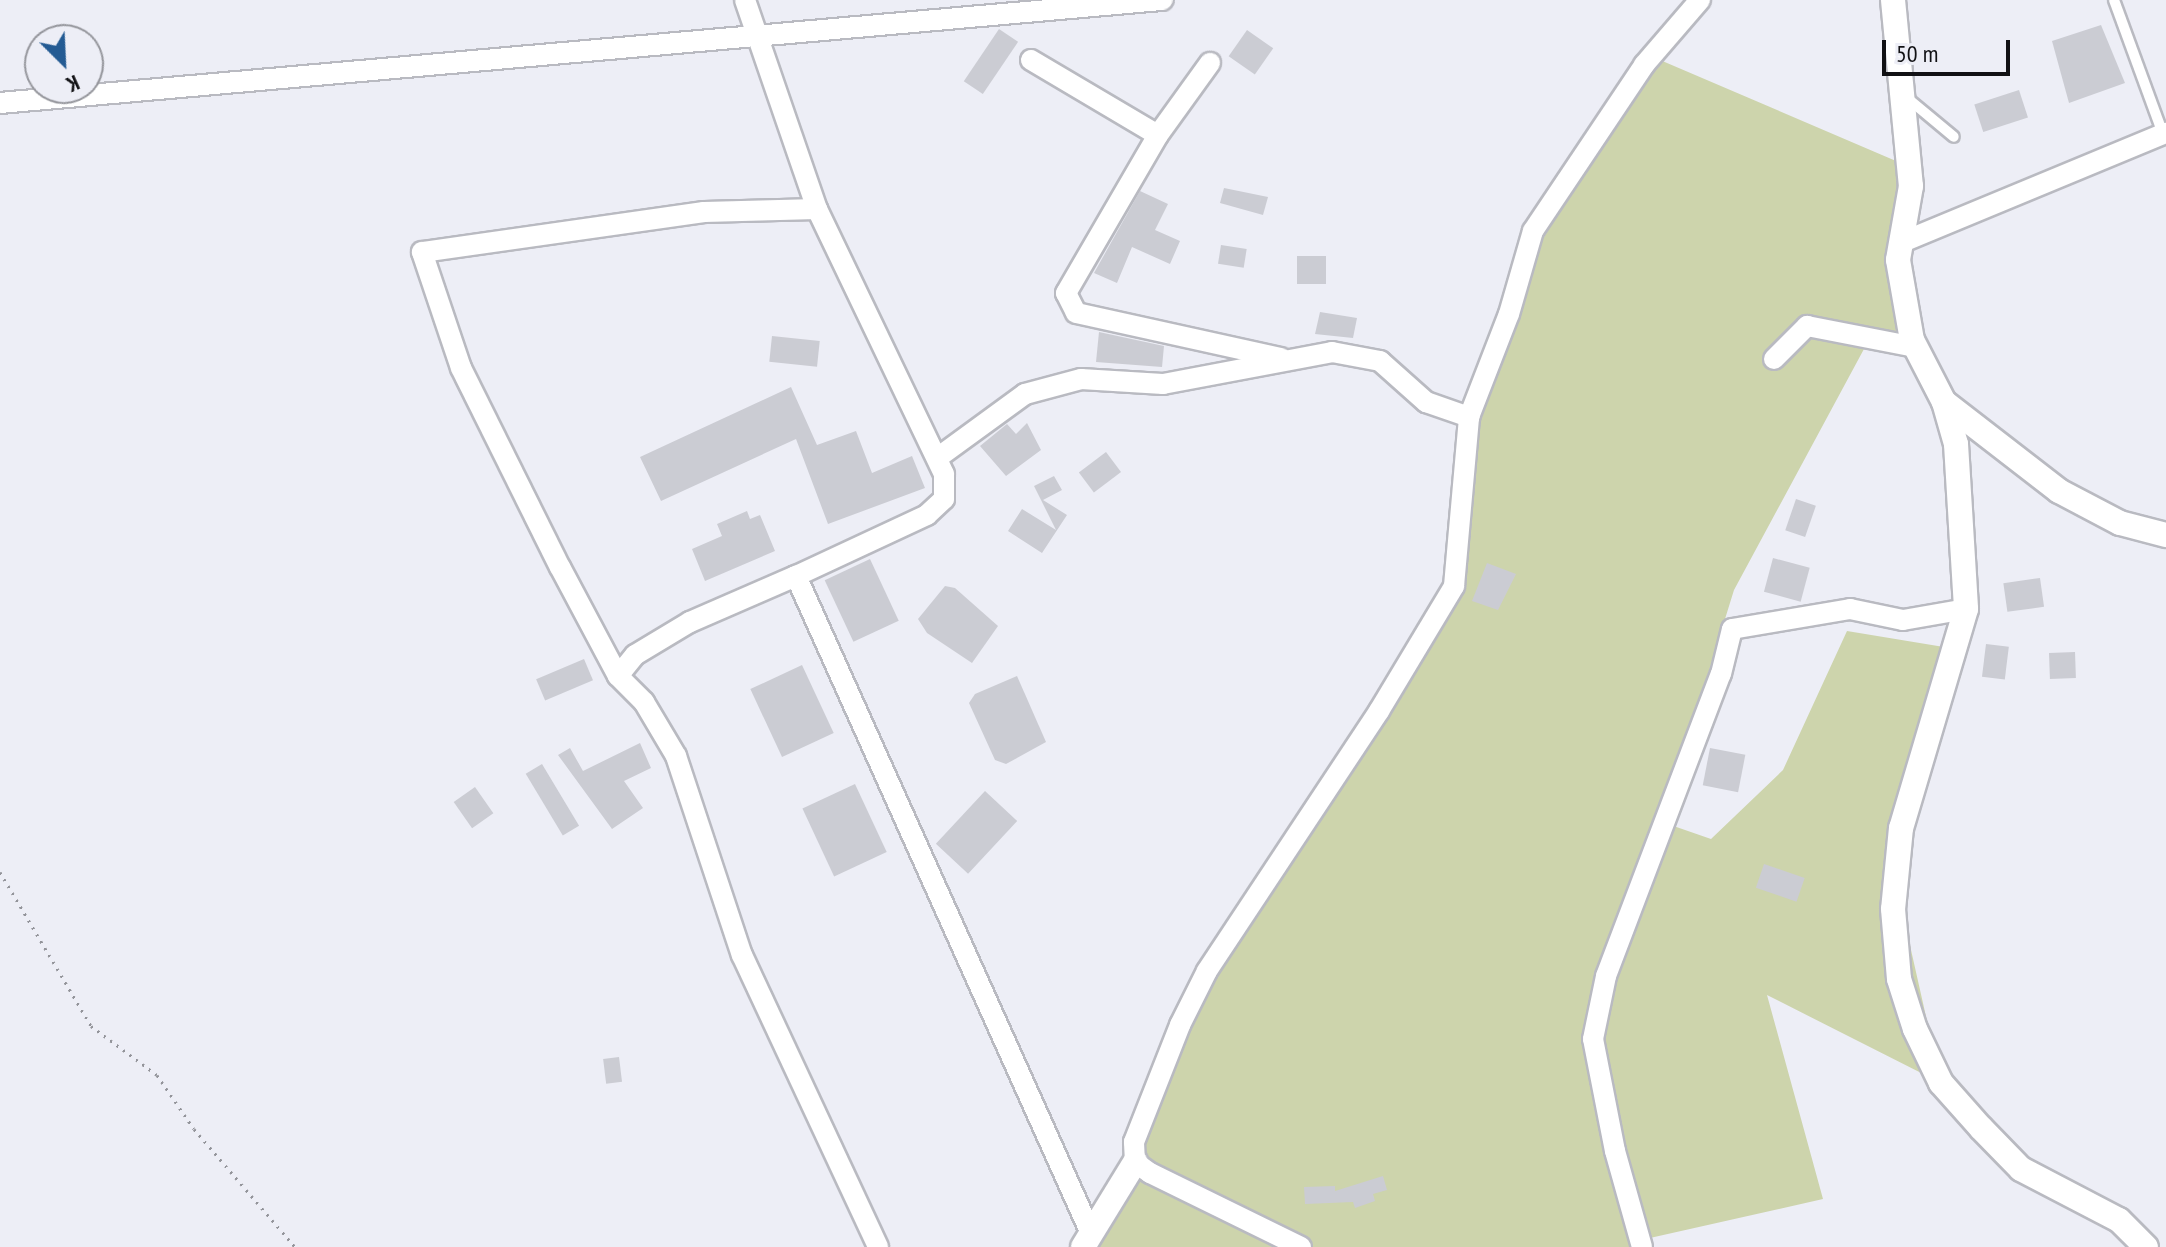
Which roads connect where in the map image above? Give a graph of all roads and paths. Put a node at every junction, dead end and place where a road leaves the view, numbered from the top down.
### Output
1 (745, 0) edge
2 (1154, 0) edge
3 (1700, 0) edge
4 (1893, 0) edge
5 (2114, 0) edge
6 (756, 35) junction
7 (1031, 60) dead end
8 (1210, 63) dead end
9 (1904, 96) junction
10 (0, 103) edge
11 (2165, 134) edge
12 (1158, 135) junction
13 (1954, 137) dead end
14 (817, 209) junction
15 (1900, 243) junction
16 (1915, 347) junction
17 (1774, 359) dead end
18 (1289, 360) junction
19 (1944, 402) junction
20 (1469, 417) junction
21 (940, 456) junction
22 (2166, 535) edge
23 (796, 576) junction
24 (1966, 609) junction
25 (618, 676) junction
26 (0, 872) edge
27 (1135, 1162) junction
28 (1086, 1239) edge
29 (295, 1247) edge
30 (878, 1247) edge
31 (1301, 1247) edge
32 (1642, 1247) edge
33 (2146, 1247) edge

1 - 6 street
2 - 6 street
3 - 20 street
4 - 9 street
5 - 11 lane
6 - 10 street
6 - 14 street
7 - 12 street
8 - 12 street
9 - 13 lane
9 - 15 street
11 - 15 street
12 - 18 street
14 - 21 street
14 - 25 street
15 - 16 street
16 - 17 street
16 - 19 street
18 - 20 street
18 - 21 street
19 - 22 street
19 - 24 street
20 - 27 street
21 - 23 street
23 - 25 street
23 - 28 street
24 - 32 street
24 - 33 street
25 - 30 street
26 - 29 path
27 - 28 street
27 - 31 street

